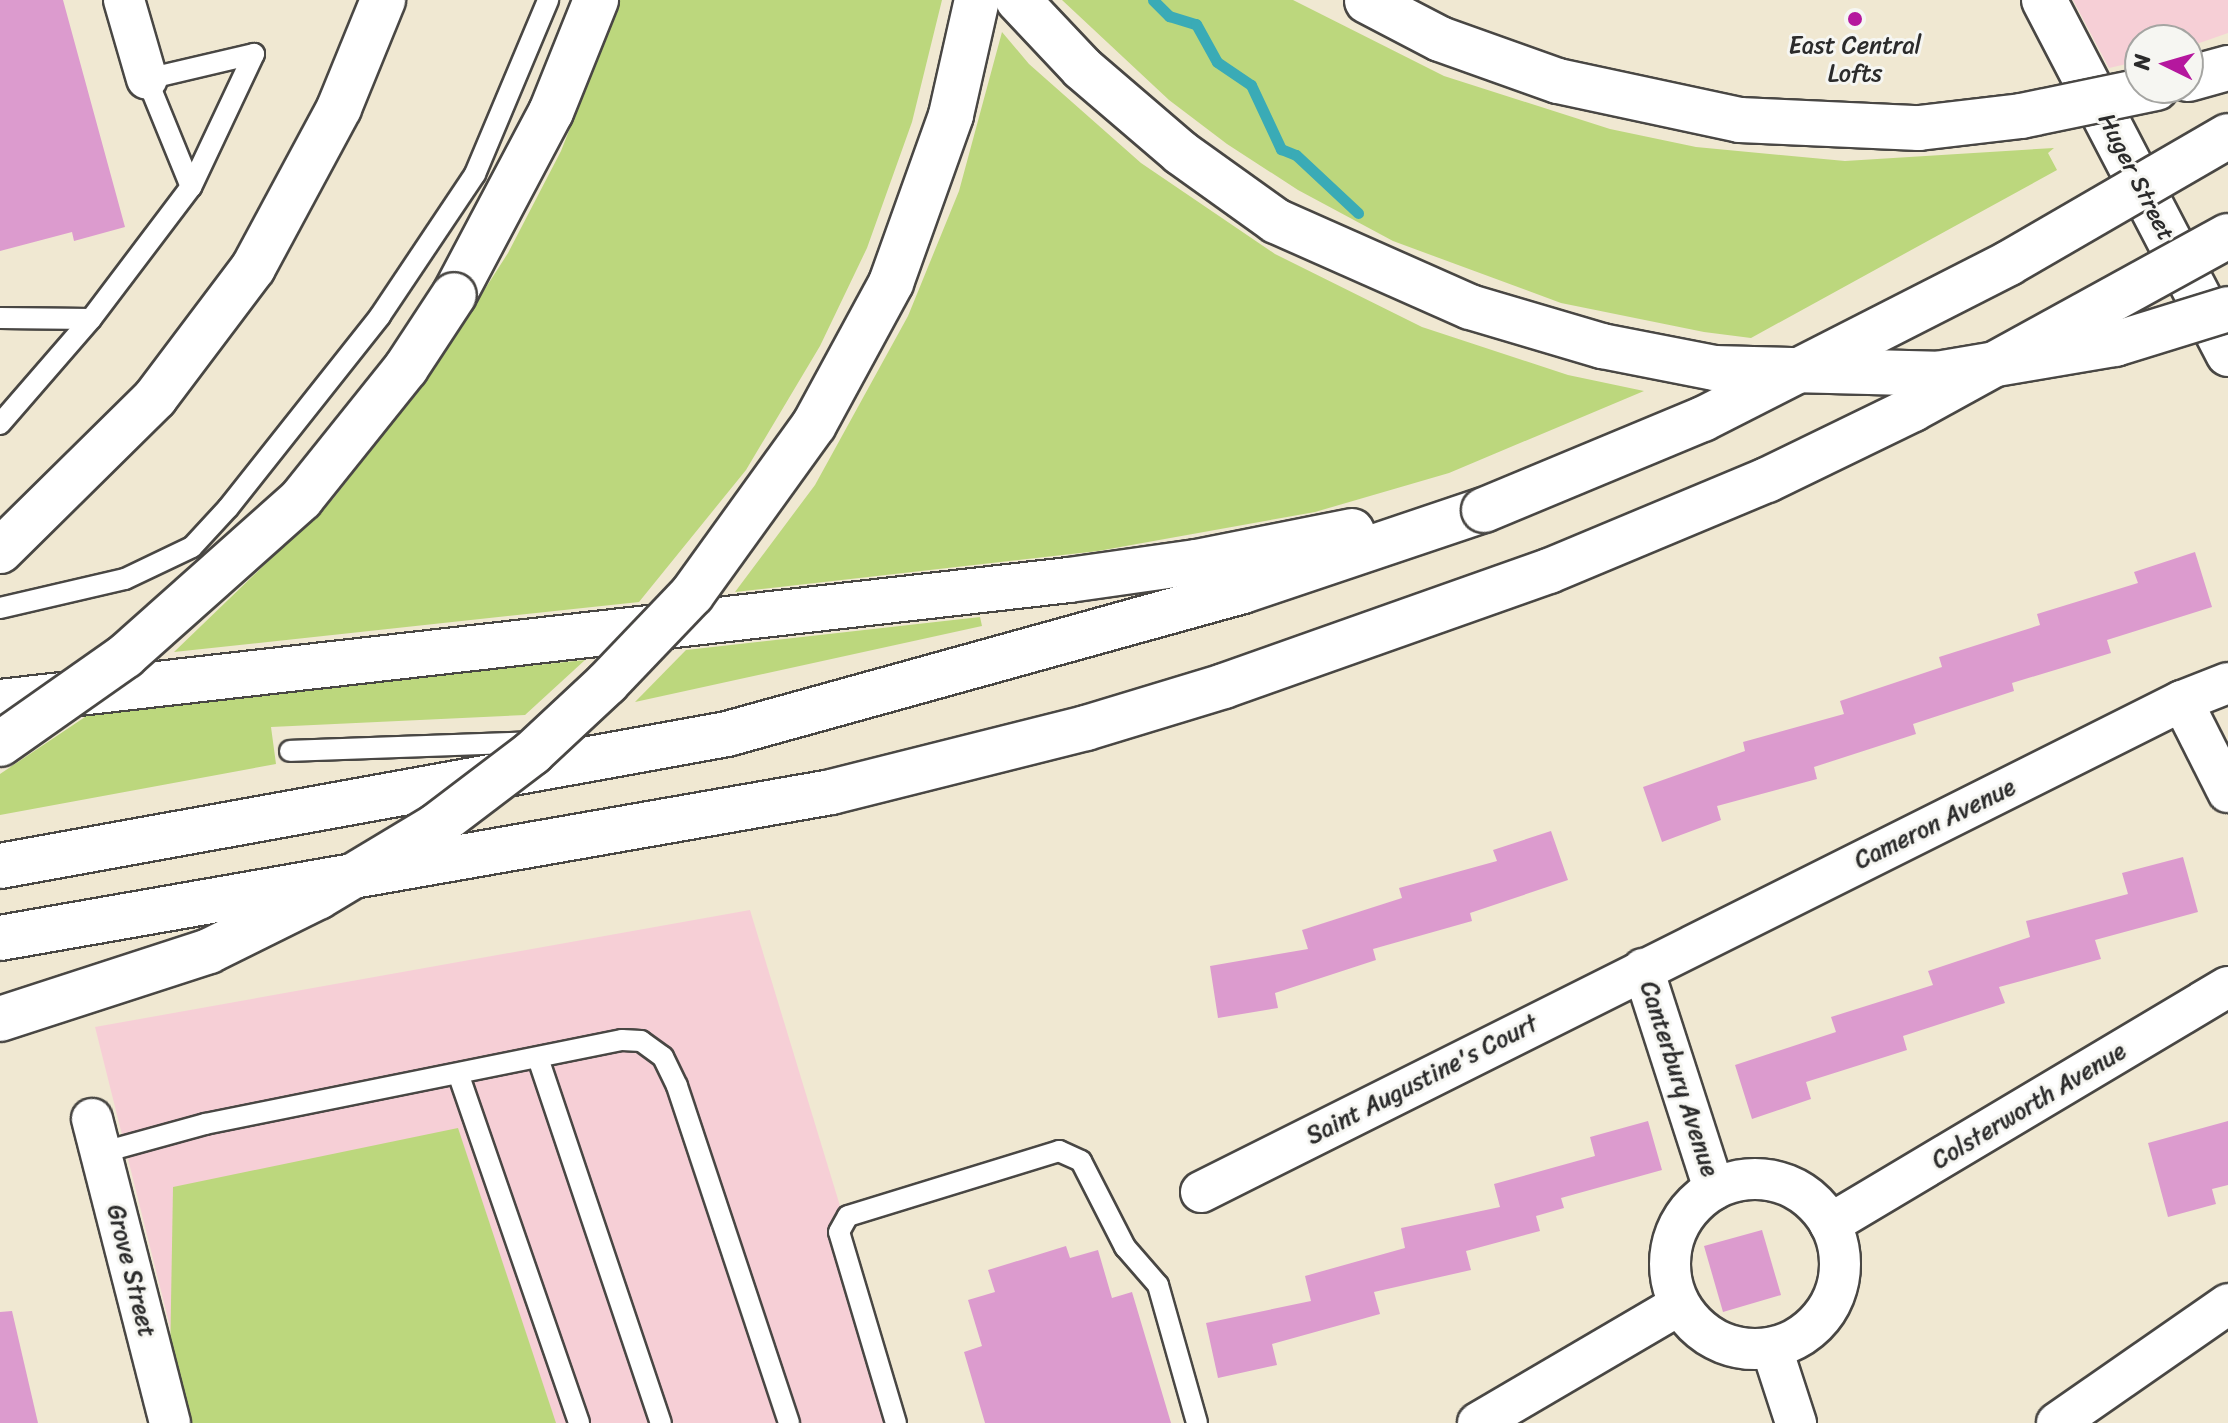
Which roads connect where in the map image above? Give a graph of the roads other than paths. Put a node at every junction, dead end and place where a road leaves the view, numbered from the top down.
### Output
1 (124, 0) edge
2 (383, 0) edge
3 (548, 0) edge
4 (596, 0) edge
5 (977, 0) edge
6 (1018, 0) edge
7 (1364, 0) edge
8 (2044, 0) edge
9 (2228, 68) edge
10 (2204, 75) edge
11 (147, 79) junction
12 (2124, 95) edge
13 (2228, 136) edge
14 (191, 187) junction
15 (2228, 236) edge
16 (2228, 309) edge
17 (0, 318) edge
18 (91, 319) junction
19 (2228, 354) edge
20 (0, 424) edge
21 (1484, 510) junction
22 (0, 551) edge
23 (0, 608) edge
24 (2228, 683) edge
25 (2182, 701) junction
26 (0, 702) edge
27 (727, 734) junction
28 (0, 744) edge
29 (290, 751) dead end
30 (2228, 792) edge
31 (0, 866) edge
32 (0, 938) edge
33 (1643, 969) junction
34 (2228, 987) edge
35 (0, 1019) edge
36 (539, 1061) junction
37 (459, 1076) junction
38 (96, 1136) joint
39 (1714, 1189) junction
40 (1201, 1192) dead end
41 (1830, 1224) junction
42 (2228, 1304) edge
43 (1679, 1305) junction
44 (1772, 1349) junction
45 (170, 1423) edge
46 (579, 1423) edge
47 (661, 1423) edge
48 (789, 1423) edge
49 (896, 1423) edge
50 (1197, 1423) edge
51 (1478, 1423) edge
52 (1796, 1423) edge
53 (2057, 1423) edge

1 - 11 street
2 - 22 main road
3 - 23 lane
4 - 28 main road, bridge
5 - 35 main road, bridge
6 - 16 main road, bridge
7 - 12 main road, bridge
8 - 19 main road, Huger Street
9 - 10 main road
11 - 14 lane
11 - 14 lane
13 - 21 main road, bridge
14 - 18 lane
15 - 32 main road, bridge
17 - 18 lane
18 - 20 lane
21 - 26 main road, bridge
21 - 27 main road
24 - 25 street, Cameron Avenue
25 - 30 street
25 - 33 street, Cameron Avenue
27 - 29 lane
27 - 31 main road, bridge
33 - 39 street, Canterbury Avenue
33 - 40 street, Saint Augustine's Court
34 - 41 street, Colsterworth Avenue
36 - 37 lane
36 - 47 lane
36 - 48 lane
37 - 38 lane
37 - 46 lane
38 - 45 street, Grove Street
39 - 41 street
39 - 43 street
41 - 44 street
42 - 53 street
43 - 44 street
43 - 51 street
44 - 52 street
49 - 50 lane

